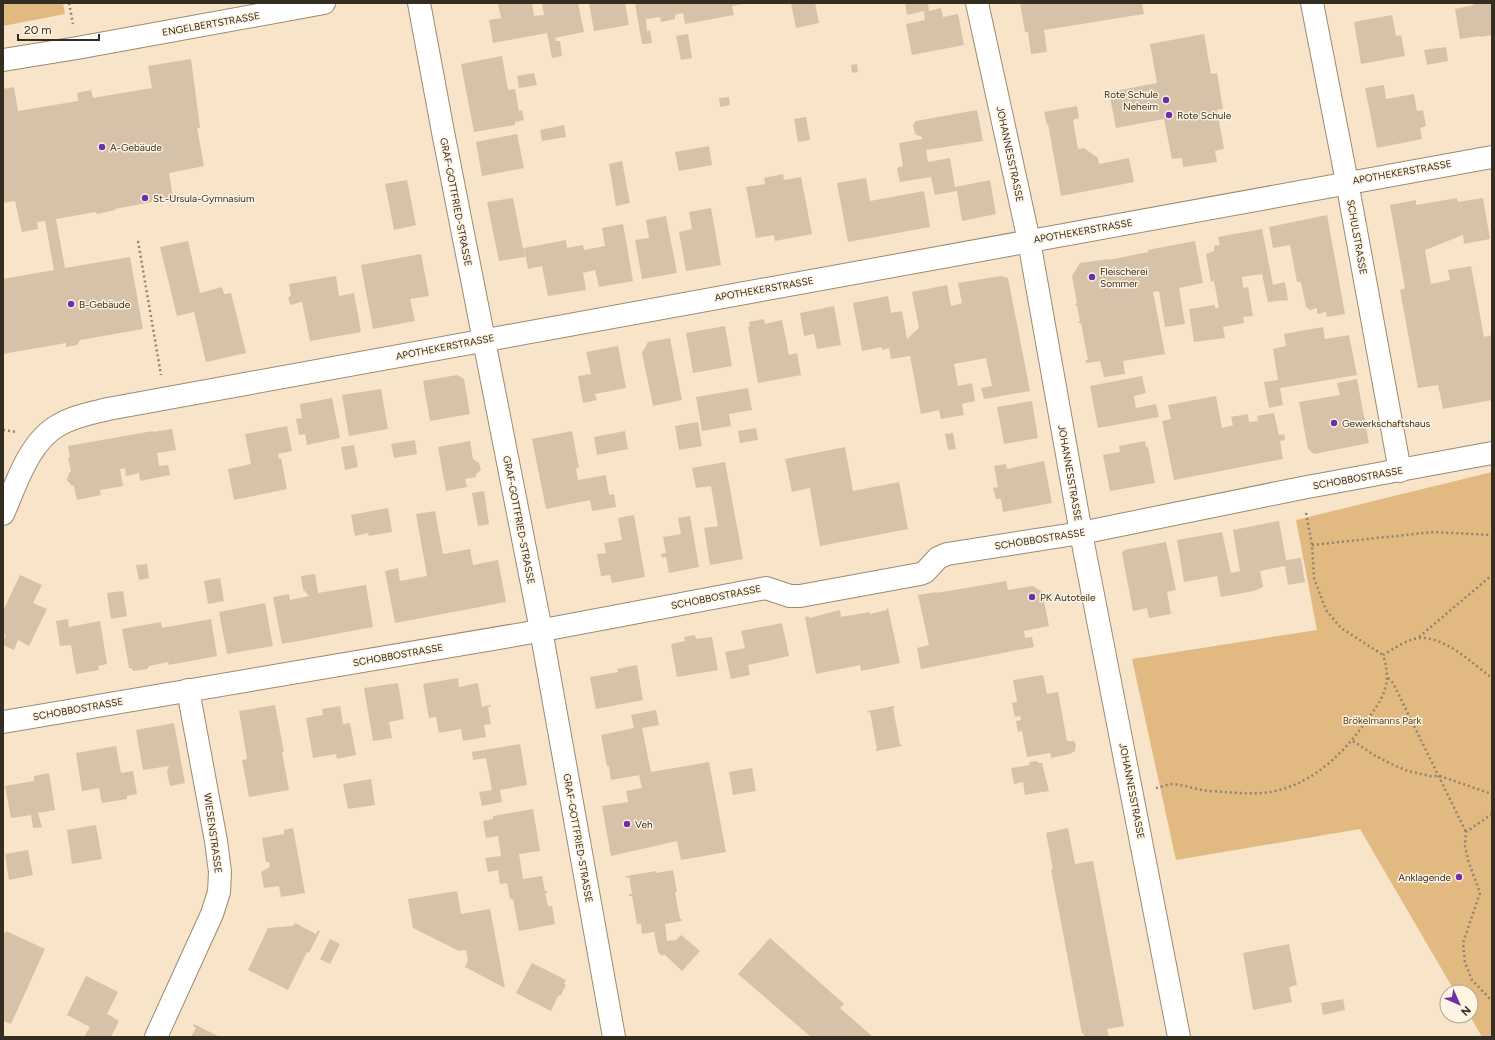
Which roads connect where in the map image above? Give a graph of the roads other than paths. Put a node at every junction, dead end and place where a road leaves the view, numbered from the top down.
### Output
1 (324, 3) edge
2 (419, 3) edge
3 (977, 3) edge
4 (1312, 3) edge
5 (3, 60) edge
6 (1492, 156) edge
7 (1347, 182) junction
8 (1028, 241) junction
9 (483, 339) junction
10 (1492, 453) edge
11 (1400, 471) junction
12 (3, 514) edge
13 (1081, 533) junction
14 (540, 630) junction
15 (188, 690) junction
16 (3, 722) edge
17 (156, 1037) edge
18 (614, 1037) edge
19 (1179, 1037) edge

1 - 5 street, ENGELBERTSTRASSE
2 - 9 street, GRAF-GOTTFRIED-STRASSE
3 - 8 street, JOHANNESSTRASSE
4 - 7 street, SCHULSTRASSE
6 - 7 street, APOTHEKERSTRASSE
7 - 8 street, APOTHEKERSTRASSE
7 - 11 street, SCHULSTRASSE
8 - 9 street, APOTHEKERSTRASSE
8 - 13 street, JOHANNESSTRASSE
9 - 12 street, APOTHEKERSTRASSE
9 - 14 street, GRAF-GOTTFRIED-STRASSE
10 - 11 street, SCHOBBOSTRASSE
11 - 13 street, SCHOBBOSTRASSE
13 - 14 street, SCHOBBOSTRASSE
13 - 19 street, JOHANNESSTRASSE
14 - 15 street, SCHOBBOSTRASSE
14 - 18 street, GRAF-GOTTFRIED-STRASSE
15 - 16 street, SCHOBBOSTRASSE
15 - 17 street, WIESENSTRASSE

